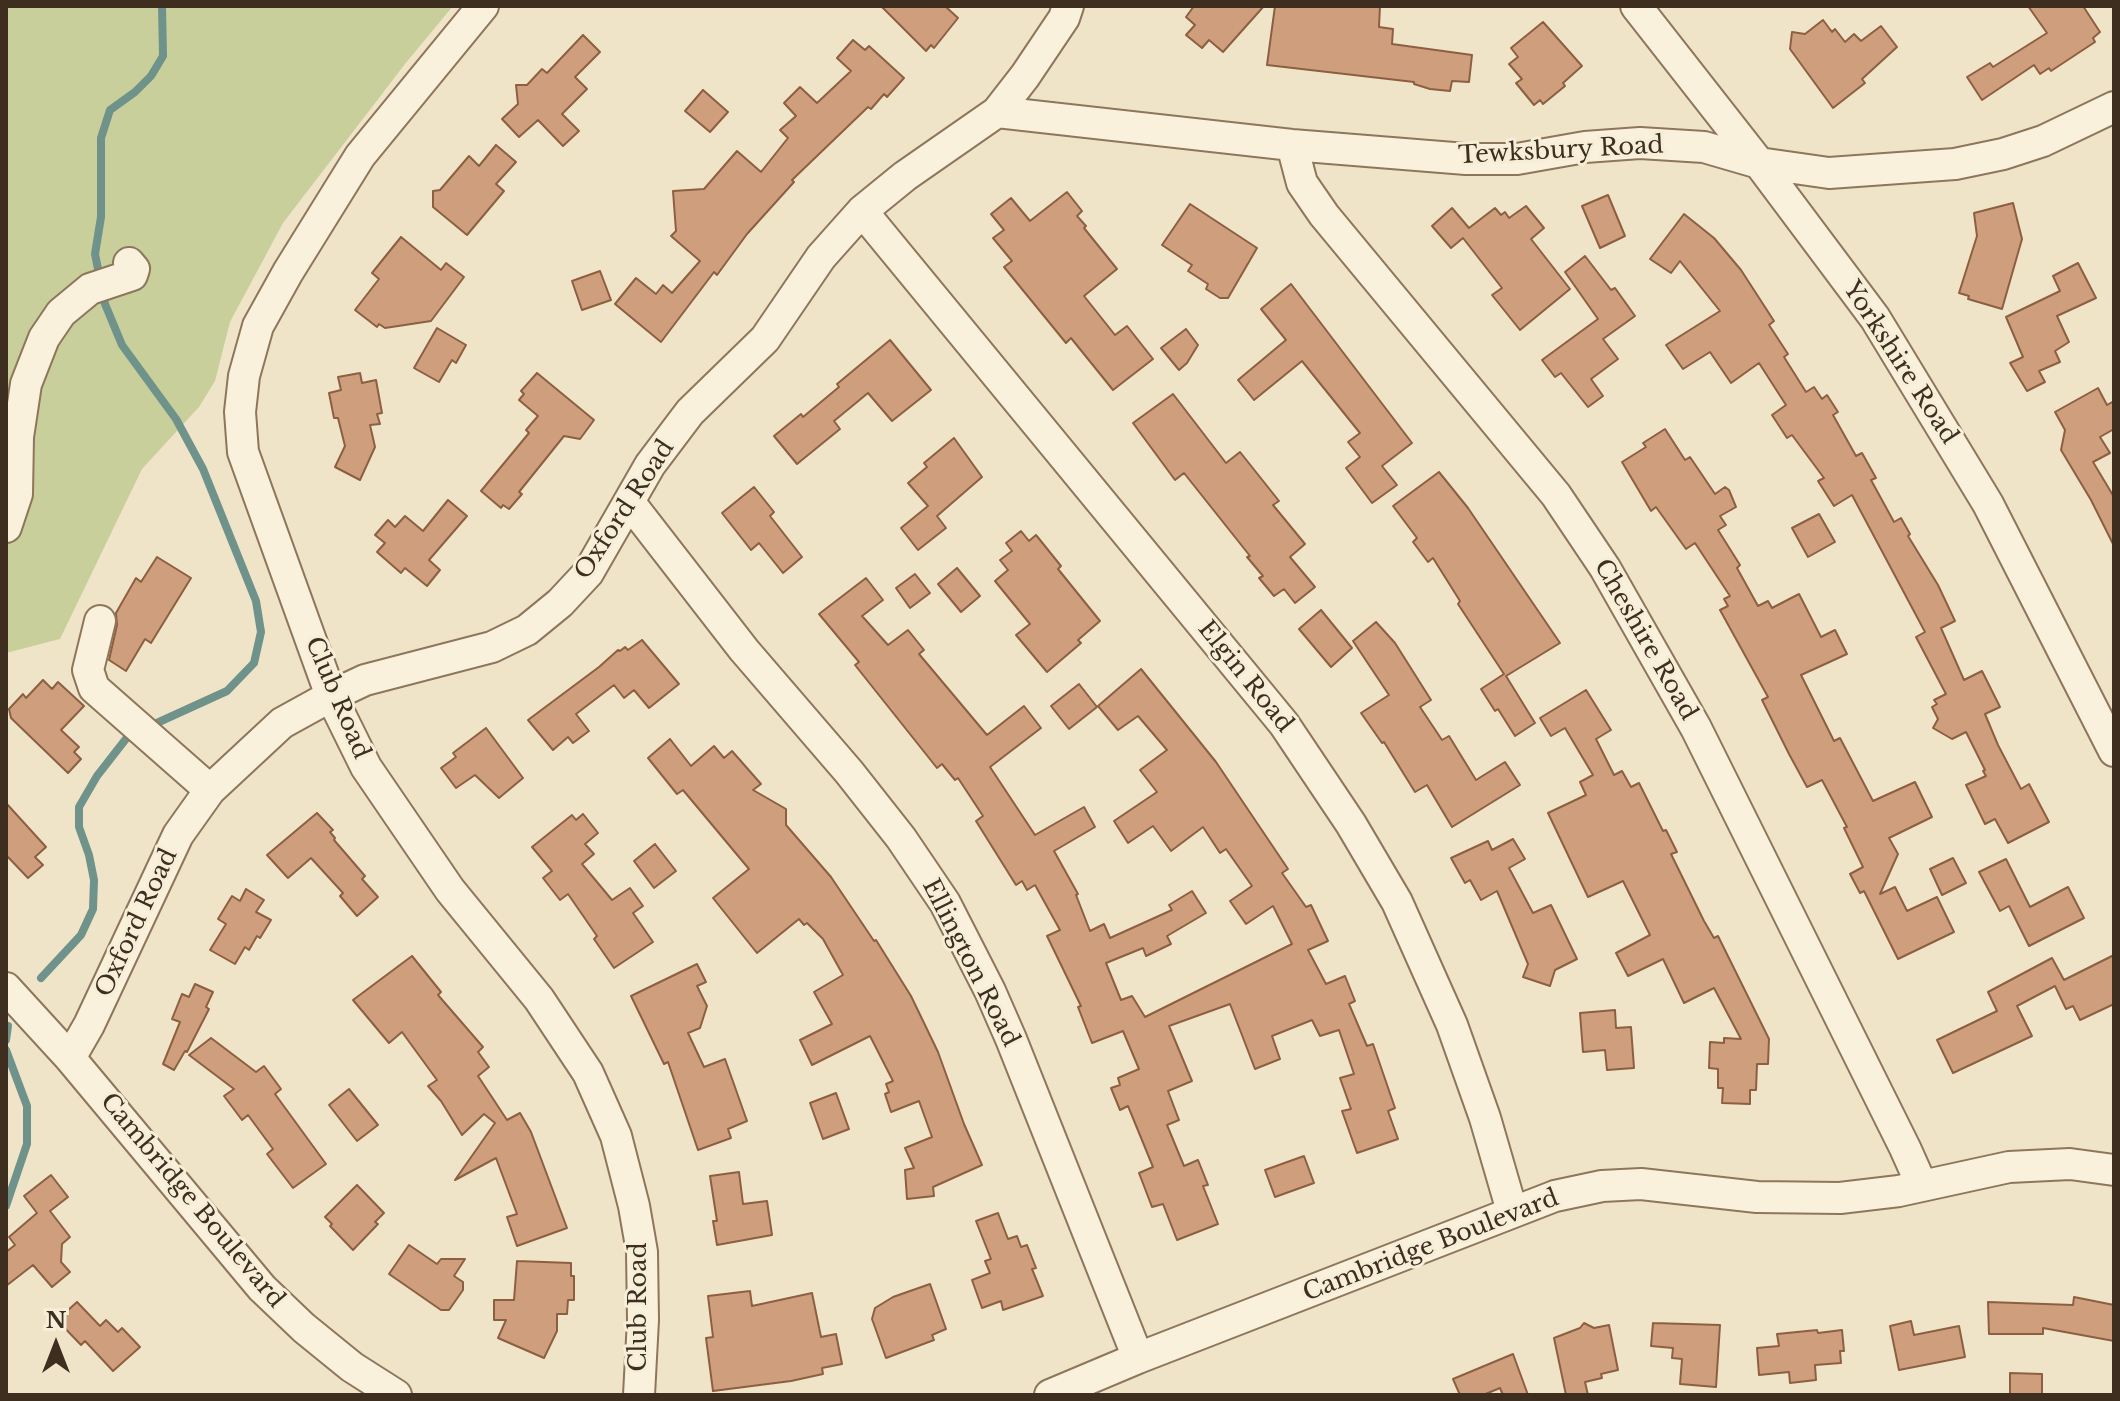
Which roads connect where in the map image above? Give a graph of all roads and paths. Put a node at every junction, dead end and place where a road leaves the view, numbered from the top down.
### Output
1 (483, 6) edge
2 (1068, 6) edge
3 (1636, 6) edge
4 (2114, 107) edge
5 (997, 112) junction
6 (1292, 145) junction
7 (1759, 163) junction
8 (862, 211) junction
9 (112, 278) dead end
10 (630, 503) junction
11 (6, 527) edge
12 (100, 621) dead end
13 (331, 696) junction
14 (2114, 751) edge
15 (210, 790) junction
16 (6, 988) edge
17 (70, 1058) junction
18 (2114, 1170) edge
19 (1922, 1186) junction
20 (1512, 1211) junction
21 (1138, 1358) junction
22 (396, 1395) edge
23 (639, 1395) edge
24 (1050, 1395) edge

1 - 13 street, Club Road
2 - 5 street, Oxford Road
3 - 7 street, Yorkshire Road
4 - 7 street, Tewksbury Road
5 - 6 street, Tewksbury Road
5 - 8 street, Oxford Road
6 - 7 street, Tewksbury Road
6 - 19 street, Cheshire Road
7 - 14 street, Yorkshire Road
8 - 10 street, Oxford Road
8 - 20 street, Elgin Road
9 - 11 street
10 - 13 street, Oxford Road
10 - 21 street, Ellington Road
12 - 15 street
13 - 15 street, Oxford Road
13 - 23 street, Club Road
15 - 17 street, Oxford Road
16 - 17 street, Cambridge Boulevard
17 - 22 street, Cambridge Boulevard
18 - 19 street, Cambridge Boulevard
19 - 20 street, Cambridge Boulevard
20 - 21 street, Cambridge Boulevard
21 - 24 street, Cambridge Boulevard

